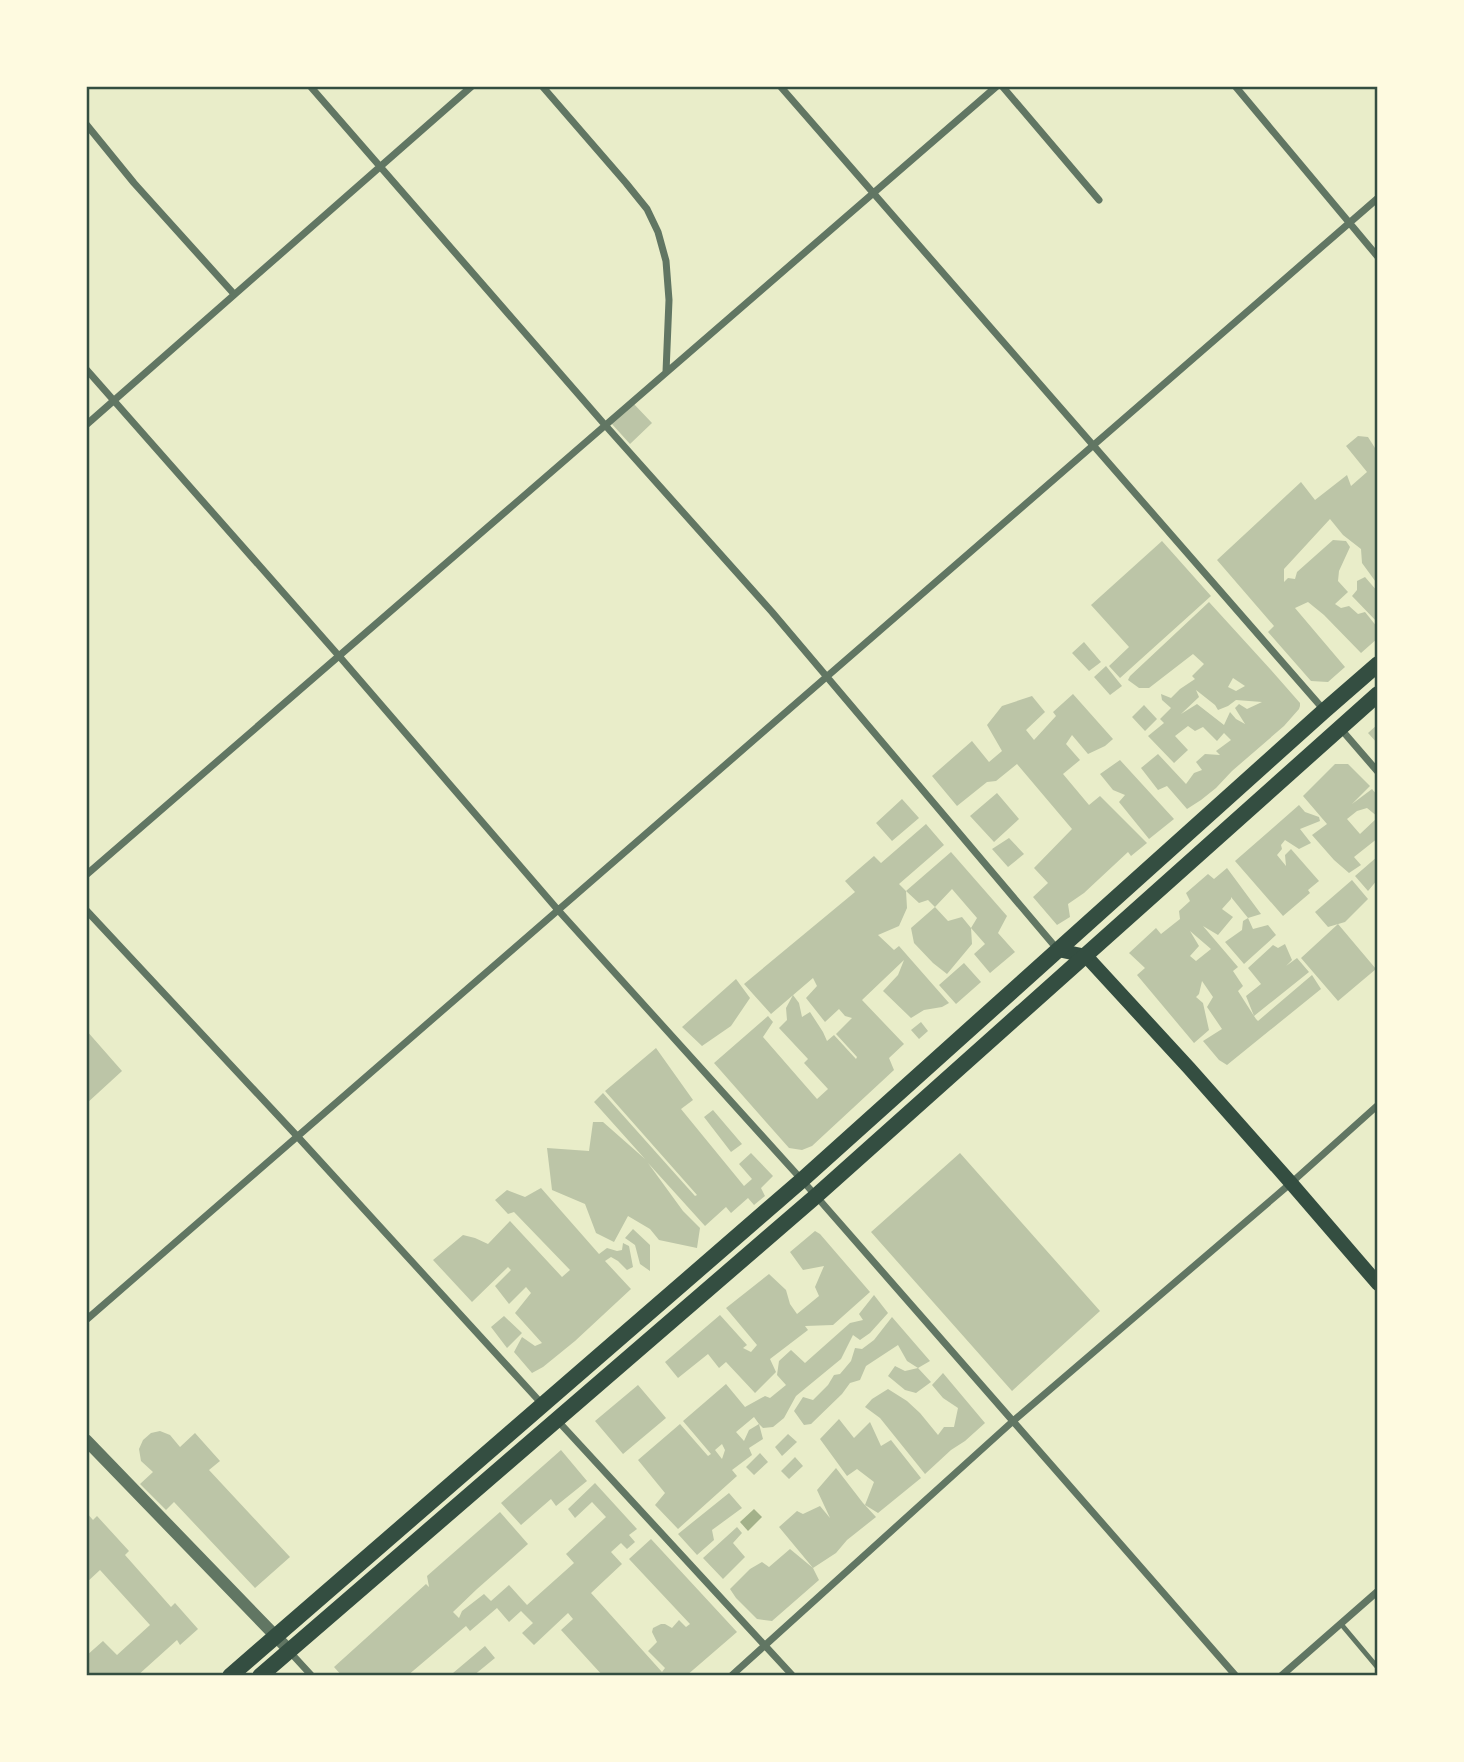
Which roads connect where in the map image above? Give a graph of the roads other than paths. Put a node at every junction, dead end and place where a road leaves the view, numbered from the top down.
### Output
1 (310, 86) edge
2 (472, 86) edge
3 (542, 86) edge
4 (780, 86) edge
5 (1000, 86) edge
6 (1235, 86) edge
7 (86, 124) edge
8 (380, 166) junction
9 (873, 193) junction
10 (1378, 198) edge
11 (1099, 200) dead end
12 (1350, 223) junction
13 (1378, 257) edge
14 (234, 294) junction
15 (86, 369) edge
16 (666, 372) junction
17 (113, 401) junction
18 (86, 425) edge
19 (605, 425) junction
20 (1094, 444) junction
21 (339, 656) junction
22 (1378, 664) edge
23 (827, 676) junction
24 (1378, 694) edge
25 (1324, 710) junction
26 (1340, 728) junction
27 (1378, 772) edge
28 (86, 875) edge
29 (86, 910) edge
30 (558, 910) junction
31 (1058, 950) junction
32 (1086, 956) junction
33 (1378, 1105) edge
34 (297, 1136) junction
35 (802, 1180) junction
36 (1291, 1182) junction
37 (816, 1196) junction
38 (1378, 1284) edge
39 (86, 1320) edge
40 (542, 1404) junction
41 (556, 1420) junction
42 (1012, 1422) junction
43 (86, 1440) edge
44 (1378, 1591) edge
45 (1340, 1624) junction
46 (275, 1636) junction
47 (765, 1646) junction
48 (289, 1650) junction
49 (1378, 1668) edge
50 (230, 1676) edge
51 (260, 1676) edge
52 (312, 1676) edge
53 (731, 1676) edge
54 (793, 1676) edge
55 (1236, 1676) edge
56 (1281, 1676) edge

1 - 8 street
2 - 8 street
3 - 16 street
4 - 9 street
5 - 9 street
5 - 11 street
6 - 12 street
7 - 14 street
8 - 14 street
8 - 19 street
9 - 16 street
9 - 20 street
10 - 12 street
12 - 13 street
12 - 20 street
14 - 17 street
15 - 17 street
16 - 19 street
17 - 18 street
17 - 21 street
19 - 21 street
19 - 23 street
20 - 23 street
20 - 25 street
21 - 28 street
21 - 30 street
22 - 25 main road
23 - 30 street
23 - 31 street
24 - 26 main road
25 - 31 main road
26 - 27 street
26 - 32 main road
29 - 34 street
30 - 34 street
30 - 35 street
31 - 32 main road
31 - 35 main road
32 - 36 main road
32 - 37 main road
33 - 36 street
34 - 39 street
34 - 40 street
35 - 37 street
35 - 40 main road
36 - 38 main road
36 - 42 street
37 - 41 main road
37 - 42 street
40 - 46 main road
41 - 47 street
41 - 48 main road
42 - 47 street
42 - 55 street
43 - 46 street
44 - 45 street
45 - 49 lane
45 - 56 street
46 - 48 street
46 - 50 main road
47 - 53 street
47 - 54 street
48 - 51 main road
48 - 52 street

